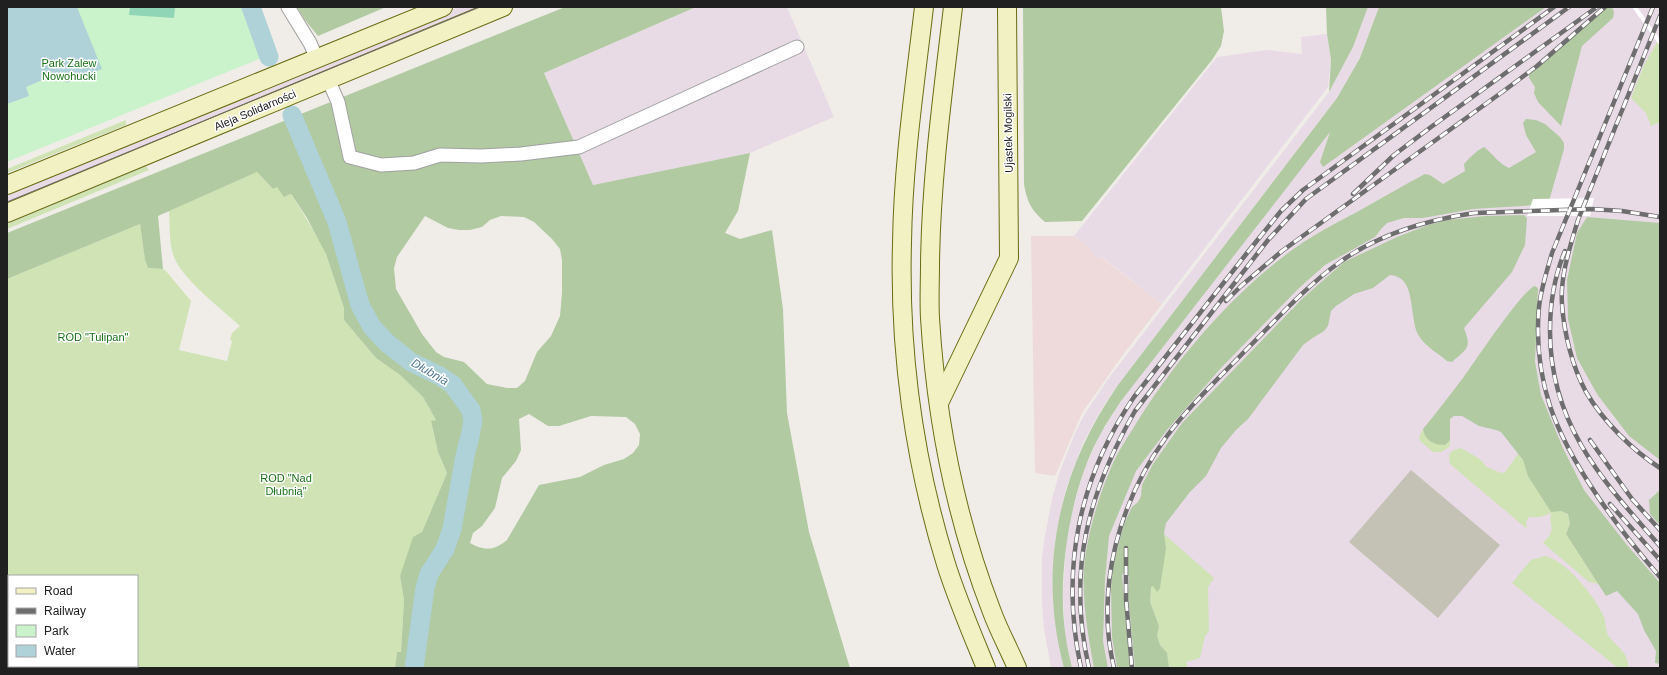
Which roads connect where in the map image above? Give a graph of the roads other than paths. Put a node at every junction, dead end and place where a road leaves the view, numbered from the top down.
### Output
1 (288, 7) edge
2 (443, 7) edge
3 (503, 7) edge
4 (924, 7) edge
5 (953, 7) edge
6 (1007, 7) edge
7 (797, 48) dead end
8 (317, 59) junction
9 (328, 79) junction
10 (7, 185) edge
11 (7, 213) edge
12 (939, 403) junction
13 (986, 668) edge
14 (1017, 668) edge

1 - 8 street
2 - 8 main road
3 - 9 main road, Aleja Solidarności
4 - 13 main road
5 - 12 main road
6 - 12 main road, Ujastek Mogilski
7 - 9 street
8 - 10 main road
9 - 11 main road, Aleja Solidarności
12 - 14 main road

